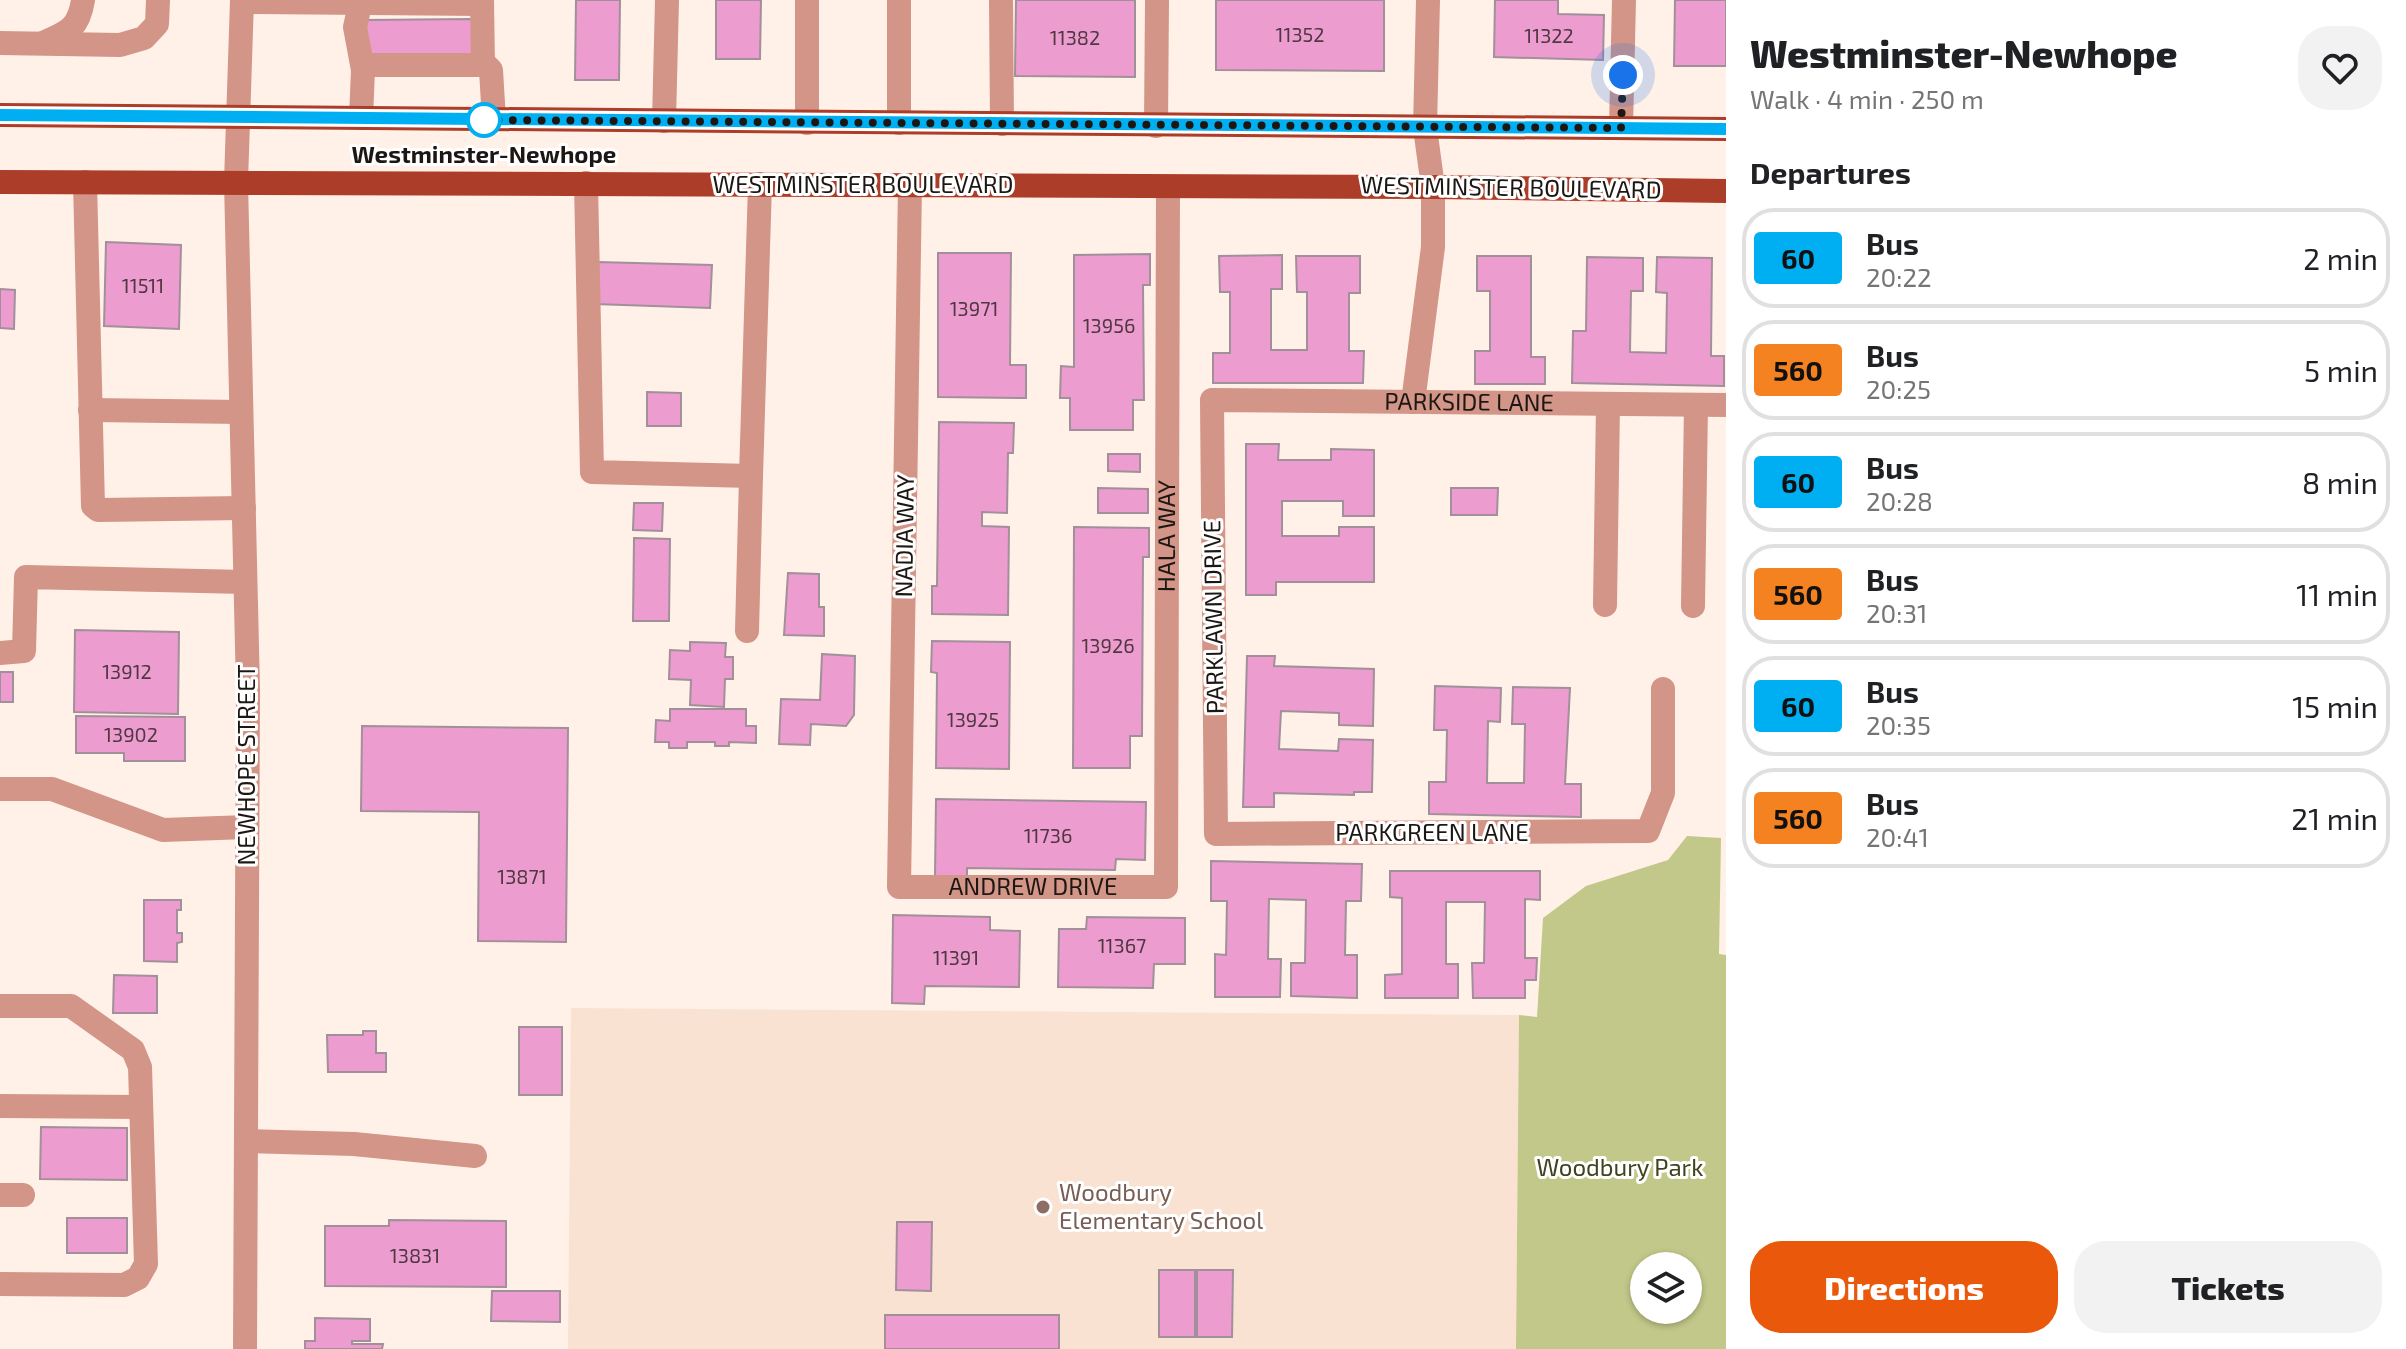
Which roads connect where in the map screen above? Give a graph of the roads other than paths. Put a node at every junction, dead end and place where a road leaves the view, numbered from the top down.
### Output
1 (83, 0) edge
2 (158, 0) edge
3 (667, 0) edge
4 (807, 0) edge
5 (899, 0) edge
6 (1001, 0) edge
7 (1157, 0) edge
8 (1428, 0) edge
9 (1624, 0) edge
10 (242, 1) edge
11 (360, 1) edge
12 (482, 2) edge
13 (0, 43) edge
14 (44, 43) junction
15 (483, 65) junction
16 (363, 70) junction
17 (0, 115) edge
18 (238, 117) junction
19 (361, 118) junction
20 (494, 120) junction
21 (664, 121) junction
22 (807, 123) junction
23 (899, 123) junction
24 (1002, 124) junction
25 (1156, 126) junction
26 (1425, 128) junction
27 (1621, 128) junction
28 (1726, 129) edge
29 (0, 182) edge
30 (85, 182) junction
31 (236, 182) junction
32 (586, 183) junction
33 (760, 184) junction
34 (910, 185) junction
35 (1168, 187) junction
36 (1433, 187) junction
37 (1726, 191) edge
38 (1212, 400) joint
39 (1413, 402) junction
40 (1608, 404) junction
41 (1696, 405) junction
42 (1726, 405) edge
43 (90, 410) junction
44 (241, 412) junction
45 (751, 476) junction
46 (244, 508) junction
47 (245, 582) junction
48 (1605, 605) dead end
49 (1693, 606) dead end
50 (747, 631) dead end
51 (0, 653) edge
52 (1663, 689) dead end
53 (0, 789) edge
54 (247, 827) junction
55 (1216, 834) joint
56 (899, 887) joint
57 (1166, 887) joint
58 (0, 1006) edge
59 (0, 1106) edge
60 (141, 1107) junction
61 (246, 1141) junction
62 (475, 1156) dead end
63 (0, 1284) edge
64 (245, 1349) edge

1 - 14 street
2 - 14 street
3 - 21 street
4 - 22 street
5 - 23 street
6 - 24 street
7 - 25 street
8 - 26 street
9 - 27 street
10 - 11 street
10 - 18 street, NEWHOPE STREET
11 - 12 street
11 - 16 street
12 - 15 street
13 - 14 street
15 - 16 street
15 - 20 street
16 - 19 street
17 - 18 main road
18 - 19 main road
18 - 31 street, NEWHOPE STREET
19 - 20 main road
20 - 21 main road
21 - 22 main road
22 - 23 main road
23 - 24 main road
24 - 25 main road
25 - 26 main road
26 - 27 main road
26 - 36 street
27 - 28 main road
29 - 30 main road, WESTMINSTER BOULEVARD
30 - 31 main road, WESTMINSTER BOULEVARD
30 - 43 street
31 - 32 main road, WESTMINSTER BOULEVARD
31 - 44 street, NEWHOPE STREET
32 - 33 main road, WESTMINSTER BOULEVARD
32 - 45 street
33 - 34 main road, WESTMINSTER BOULEVARD
33 - 45 street
34 - 35 main road, WESTMINSTER BOULEVARD
34 - 56 street, NADIA WAY
35 - 36 main road, WESTMINSTER BOULEVARD
35 - 57 street, HALA WAY
36 - 37 main road, WESTMINSTER BOULEVARD
36 - 39 street
38 - 39 street, PARKSIDE LANE
38 - 55 street, PARKLAWN DRIVE
39 - 40 street, PARKSIDE LANE
40 - 41 street, PARKSIDE LANE
40 - 48 street
41 - 42 street, PARKSIDE LANE
41 - 49 street
43 - 44 street
43 - 46 street
44 - 46 street, NEWHOPE STREET
45 - 50 street
46 - 47 street, NEWHOPE STREET
47 - 51 street
47 - 54 street, NEWHOPE STREET
52 - 55 street, PARKGREEN LANE
53 - 54 street
54 - 61 street, NEWHOPE STREET
56 - 57 street, ANDREW DRIVE
58 - 60 street
59 - 60 street
60 - 63 street
61 - 62 street
61 - 64 street, NEWHOPE STREET

